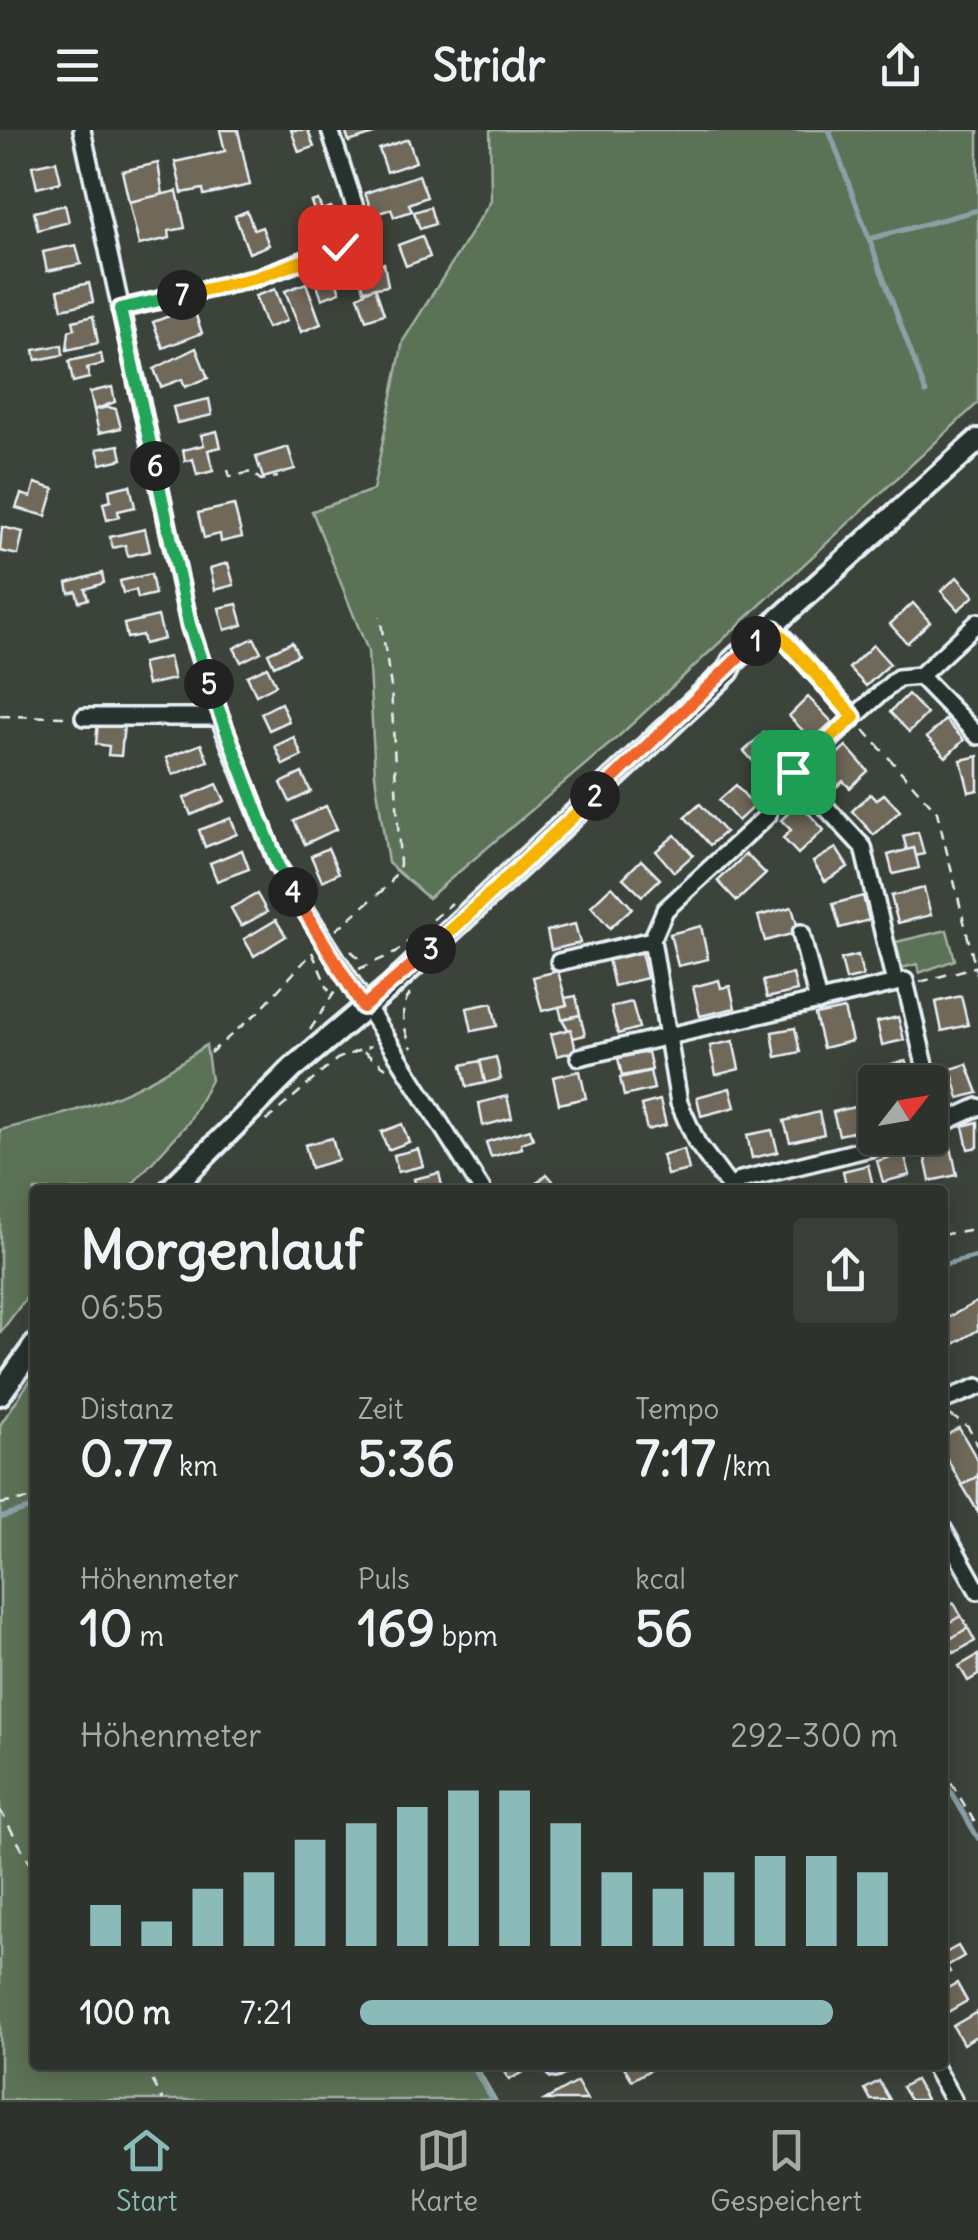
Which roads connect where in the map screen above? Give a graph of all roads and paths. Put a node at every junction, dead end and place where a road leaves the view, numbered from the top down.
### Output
1 (82, 130) edge
2 (330, 130) edge
3 (120, 309) junction
4 (978, 440) edge
5 (228, 470) dead end
6 (278, 476) dead end
7 (380, 616) dead end
8 (978, 622) edge
9 (772, 630) junction
10 (920, 676) junction
11 (0, 716) edge
12 (219, 716) junction
13 (84, 717) joint
14 (854, 717) junction
15 (978, 736) edge
16 (793, 772) junction
17 (346, 921) dead end
18 (801, 933) dead end
19 (652, 940) junction
20 (322, 942) junction
21 (559, 962) dead end
22 (977, 966) edge
23 (978, 978) edge
24 (900, 982) junction
25 (818, 1002) junction
26 (363, 1007) junction
27 (665, 1036) junction
28 (210, 1052) dead end
29 (364, 1052) dead end
30 (578, 1057) dead end
31 (924, 1065) edge
32 (978, 1107) edge
33 (948, 1120) edge
34 (266, 1122) dead end
35 (858, 1151) edge
36 (175, 1185) edge
37 (479, 1185) edge
38 (728, 1185) edge
39 (735, 1185) edge
40 (978, 1228) edge
41 (948, 1234) edge
42 (30, 1353) edge
43 (978, 1387) edge
44 (0, 1394) edge
45 (948, 1403) edge
46 (948, 1410) edge
47 (978, 1446) edge
48 (972, 1450) dead end
49 (30, 1499) edge
50 (0, 1504) edge
51 (948, 1538) edge
52 (978, 1590) edge
53 (948, 1777) edge
54 (0, 1810) edge
55 (978, 1828) edge
56 (30, 1863) edge
57 (147, 2070) edge
58 (936, 2070) edge
59 (163, 2100) edge
60 (954, 2100) edge

1 - 3 street
2 - 3 street
3 - 12 street
4 - 9 street
5 - 6 path
7 - 17 path
8 - 10 street
9 - 14 street
9 - 26 street
10 - 14 street
10 - 15 street
11 - 13 path
12 - 13 street
12 - 20 street
14 - 16 street
14 - 22 path
16 - 19 street
16 - 24 street
18 - 25 street
19 - 21 street
19 - 27 street
20 - 26 street
20 - 28 path
22 - 23 path
22 - 24 path
24 - 25 street
24 - 31 street
25 - 27 street
26 - 36 street
26 - 37 street
27 - 30 street
27 - 38 street
29 - 34 path
32 - 33 street
35 - 39 street
40 - 41 path
42 - 44 street
43 - 45 street
46 - 47 path
47 - 48 path
49 - 50 path
51 - 52 street
53 - 55 path
54 - 56 path
57 - 59 path
58 - 60 street

